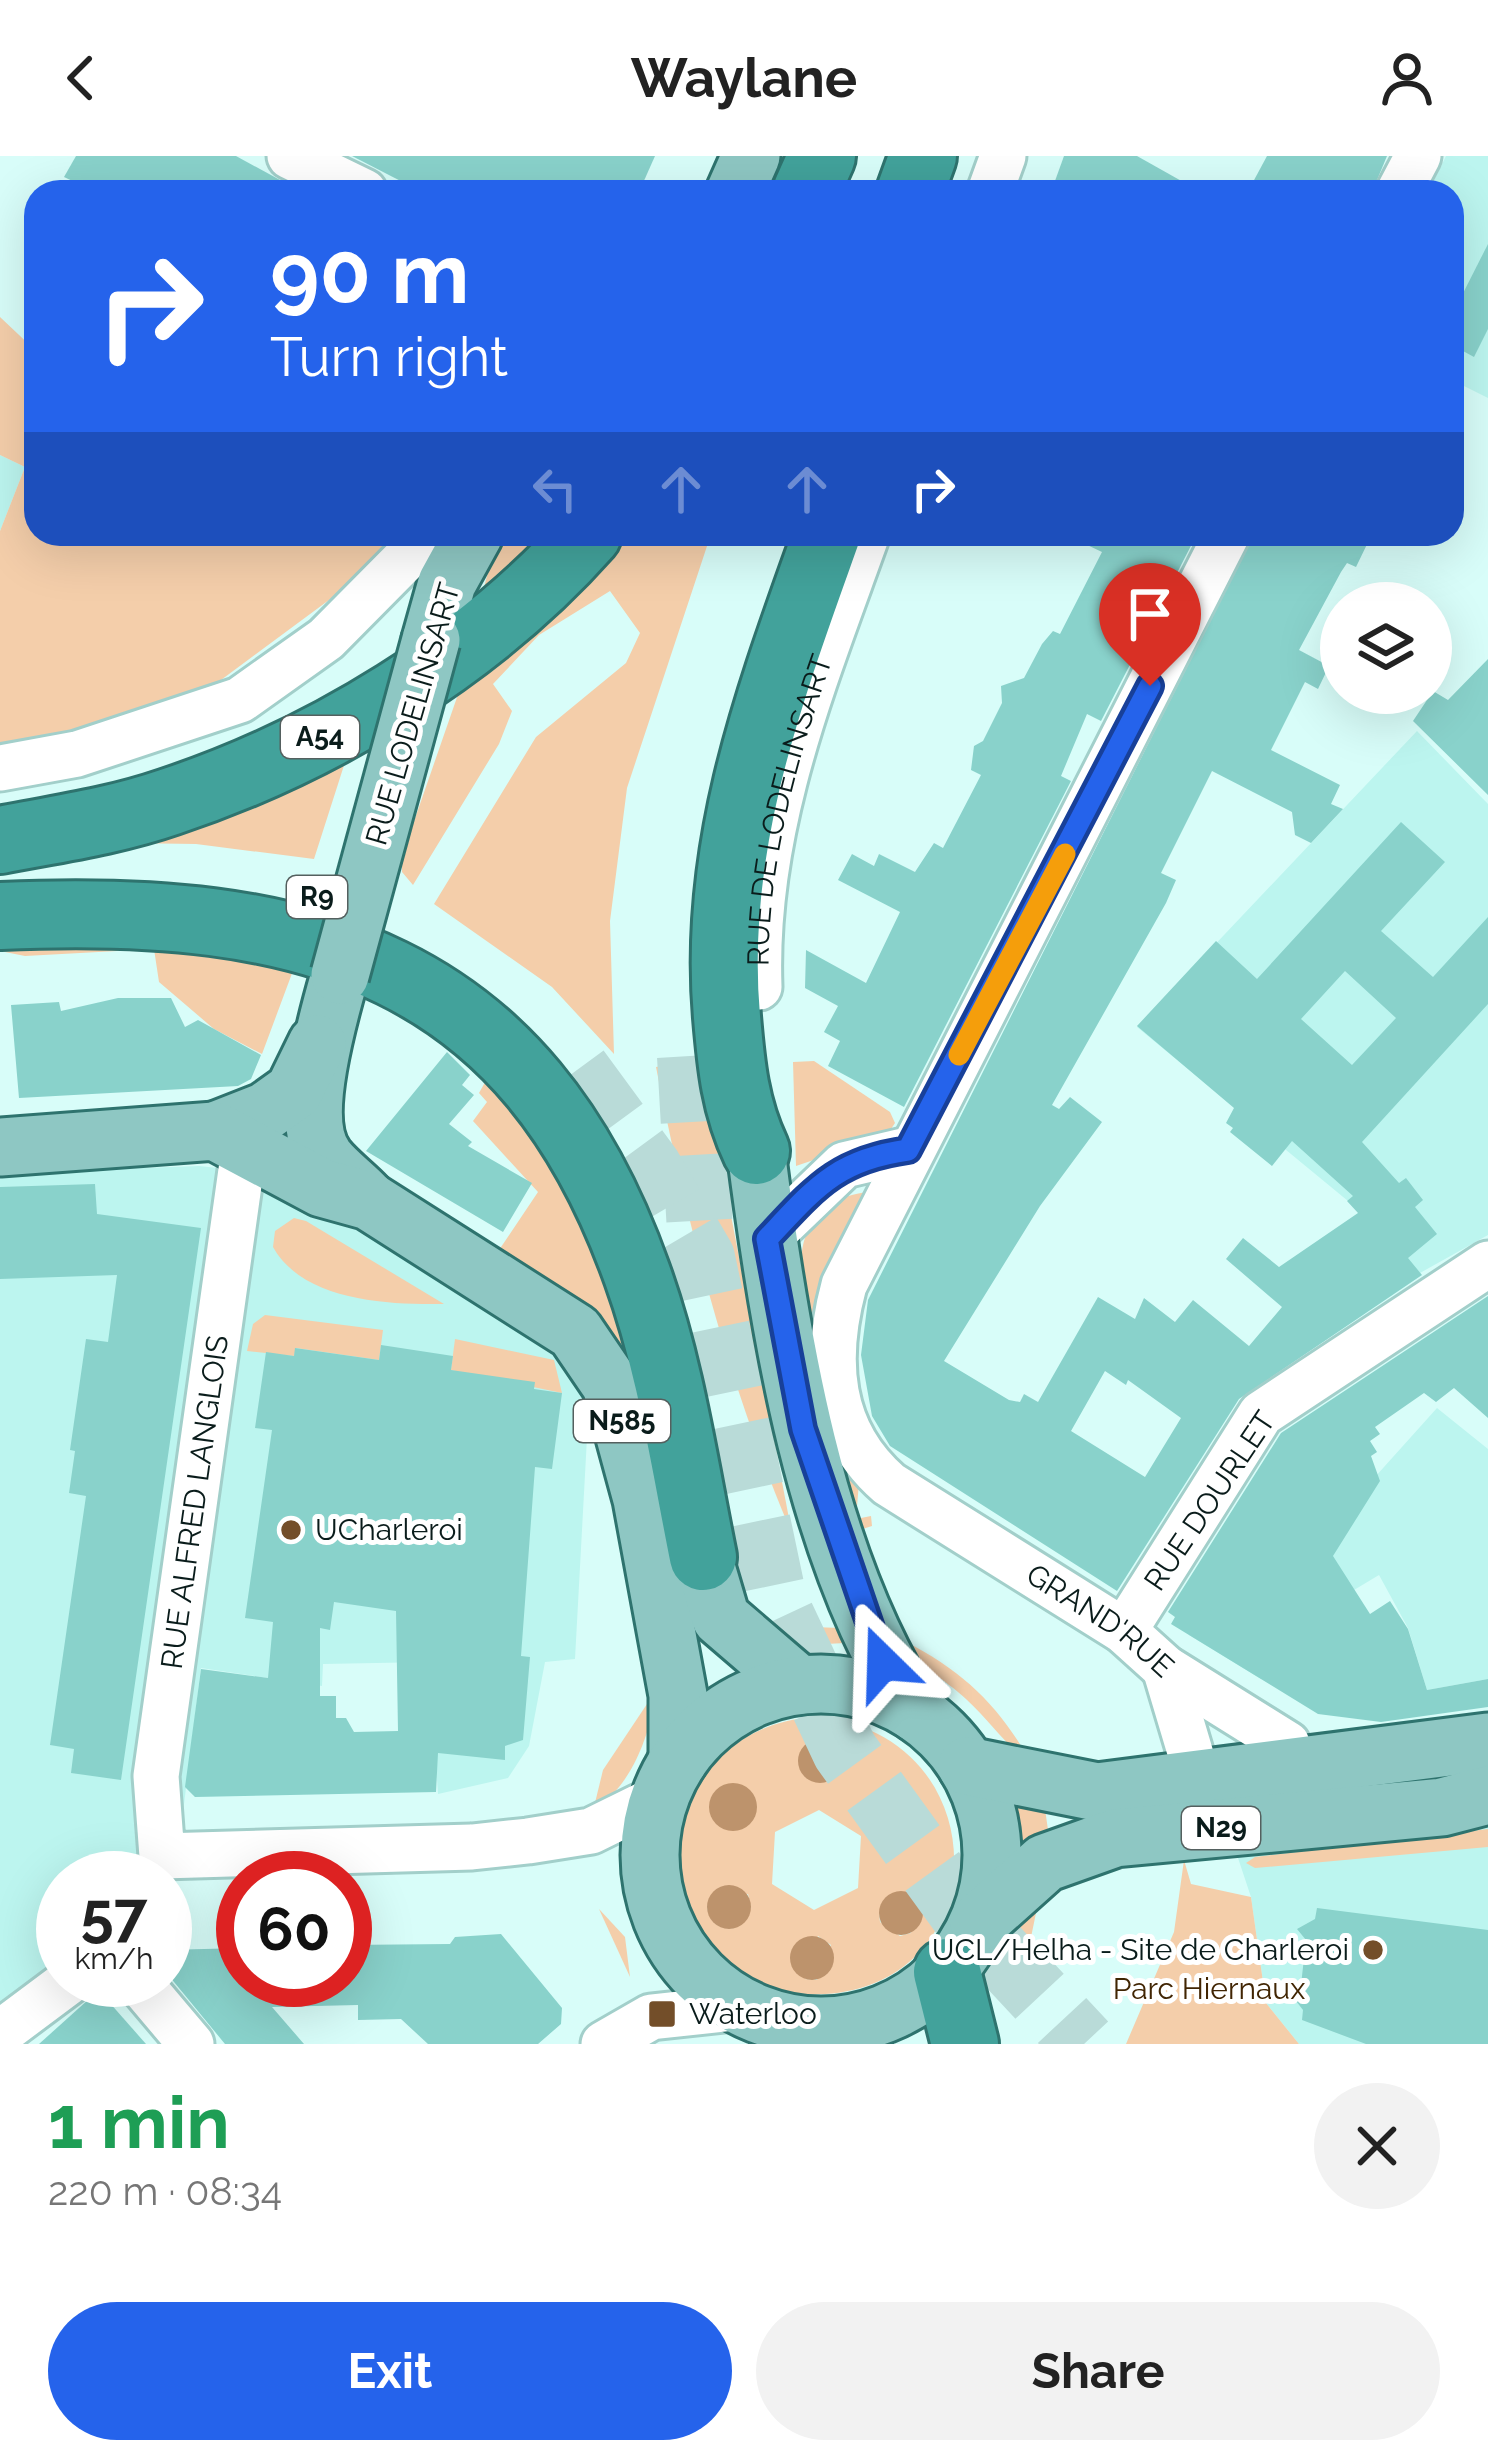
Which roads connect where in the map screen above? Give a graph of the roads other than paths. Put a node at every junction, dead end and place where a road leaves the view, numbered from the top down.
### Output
1 (290, 156) edge
2 (339, 180) edge
3 (418, 546) edge
4 (468, 546) edge
5 (578, 546) edge
6 (781, 546) edge
7 (823, 546) edge
8 (863, 546) edge
9 (1221, 546) edge
10 (0, 768) edge
11 (0, 840) edge
12 (0, 878) edge
13 (0, 916) edge
14 (323, 1036) junction
15 (690, 1056) tunnel mouth
16 (577, 1070) tunnel mouth
17 (230, 1140) junction
18 (0, 1147) edge
19 (908, 1150) junction
20 (755, 1151) junction
21 (369, 1201) junction
22 (767, 1239) junction
23 (1488, 1264) edge
24 (703, 1558) joint
25 (1124, 1631) junction
26 (1165, 1668) junction
27 (800, 1685) junction
28 (916, 1713) junction
29 (1488, 1742) edge
30 (967, 1766) junction
31 (669, 1779) junction
32 (1291, 1796) junction
33 (1488, 1796) edge
34 (1199, 1806) junction
35 (928, 1986) edge
36 (36, 2006) edge
37 (159, 2007) edge
38 (754, 2025) edge
39 (0, 2033) edge
40 (190, 2044) edge
41 (604, 2044) edge
42 (965, 2044) edge

1 - 2 street
3 - 10 street
4 - 14 main road, RUE LODELINSART / N585, bridge
5 - 11 highway, A54
6 - 15 highway
7 - 20 highway
8 - 20 street, RUE DE LODELINSART
9 - 19 street, GRAND'RUE
12 - 16 highway, R9
13 - 24 highway
14 - 17 main road, RUE LODELINSART / N585
14 - 21 main road, RUE LODELINSART / N585
17 - 18 main road, N585
17 - 21 main road, N585
17 - 31 street, RUE ALFRED LANGLOIS
19 - 22 street
19 - 25 street, GRAND'RUE
20 - 22 main road, RUE DE LODELINSART
21 - 31 main road, N585
22 - 28 main road, RUE DE LODELINSART
23 - 25 street, RUE DOURLET
24 - 27 main road
25 - 26 street, GRAND'RUE
26 - 32 street, GRAND'RUE
26 - 34 street
27 - 28 main road
27 - 31 main road
28 - 30 main road
29 - 32 main road, N29
30 - 34 main road, N29
30 - 35 main road
31 - 38 main road, N585
32 - 33 main road, N29
32 - 34 main road, N29
34 - 35 main road, N29
35 - 38 main road, N585
35 - 42 highway
36 - 39 street
37 - 40 street
38 - 41 street

